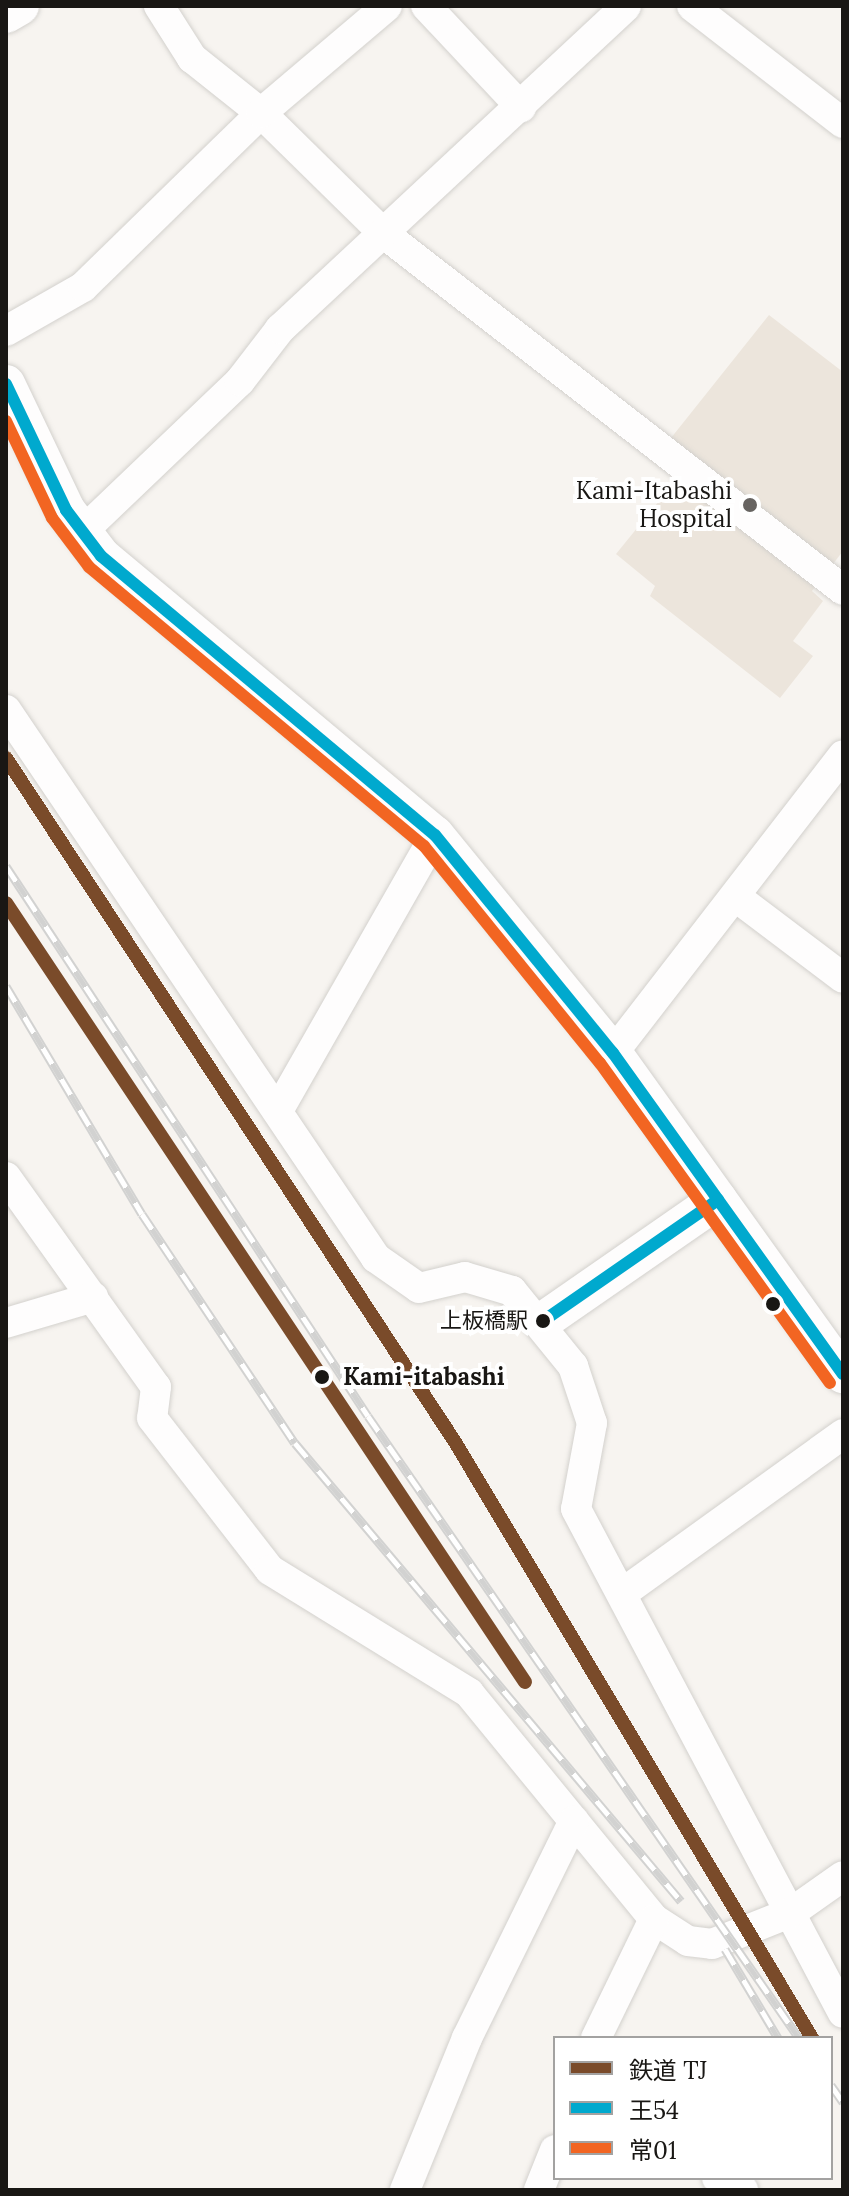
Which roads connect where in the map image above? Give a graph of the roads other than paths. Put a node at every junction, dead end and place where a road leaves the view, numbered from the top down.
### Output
1 (20, 6) edge
2 (159, 6) edge
3 (387, 6) edge
4 (426, 6) edge
5 (626, 6) edge
6 (692, 6) edge
7 (6, 14) edge
8 (521, 107) junction
9 (261, 113) junction
10 (843, 123) edge
11 (383, 233) junction
12 (6, 331) edge
13 (6, 384) edge
14 (81, 533) junction
15 (843, 590) edge
16 (6, 710) edge
17 (843, 755) edge
18 (435, 835) junction
19 (736, 897) junction
20 (843, 978) edge
21 (613, 1053) junction
22 (279, 1109) junction
23 (6, 1177) edge
24 (718, 1200) junction
25 (93, 1297) junction
26 (543, 1321) junction
27 (6, 1323) edge
28 (843, 1374) edge
29 (843, 1434) edge
30 (624, 1592) junction
31 (574, 1821) junction
32 (843, 1876) edge
33 (792, 1912) junction
34 (654, 1919) junction
35 (843, 2013) edge
36 (597, 2036) edge
37 (553, 2155) edge
38 (721, 2180) edge
39 (405, 2190) edge
40 (539, 2190) edge
41 (743, 2190) edge

1 - 7 street
2 - 9 street
3 - 9 street
4 - 8 street
5 - 8 street
6 - 10 street
8 - 11 street
9 - 11 street
9 - 12 street
11 - 14 street
11 - 15 street
13 - 14 street
14 - 18 street
16 - 22 street
17 - 19 street
18 - 21 street
18 - 22 street
19 - 20 street
19 - 21 street
21 - 24 street
22 - 26 street
23 - 25 street
24 - 26 street
24 - 28 street
25 - 27 street
25 - 31 street
26 - 30 street
29 - 30 street
30 - 33 street
31 - 34 street
31 - 39 street
32 - 33 street
33 - 34 street
33 - 35 street
34 - 36 street
37 - 40 street
38 - 41 street

